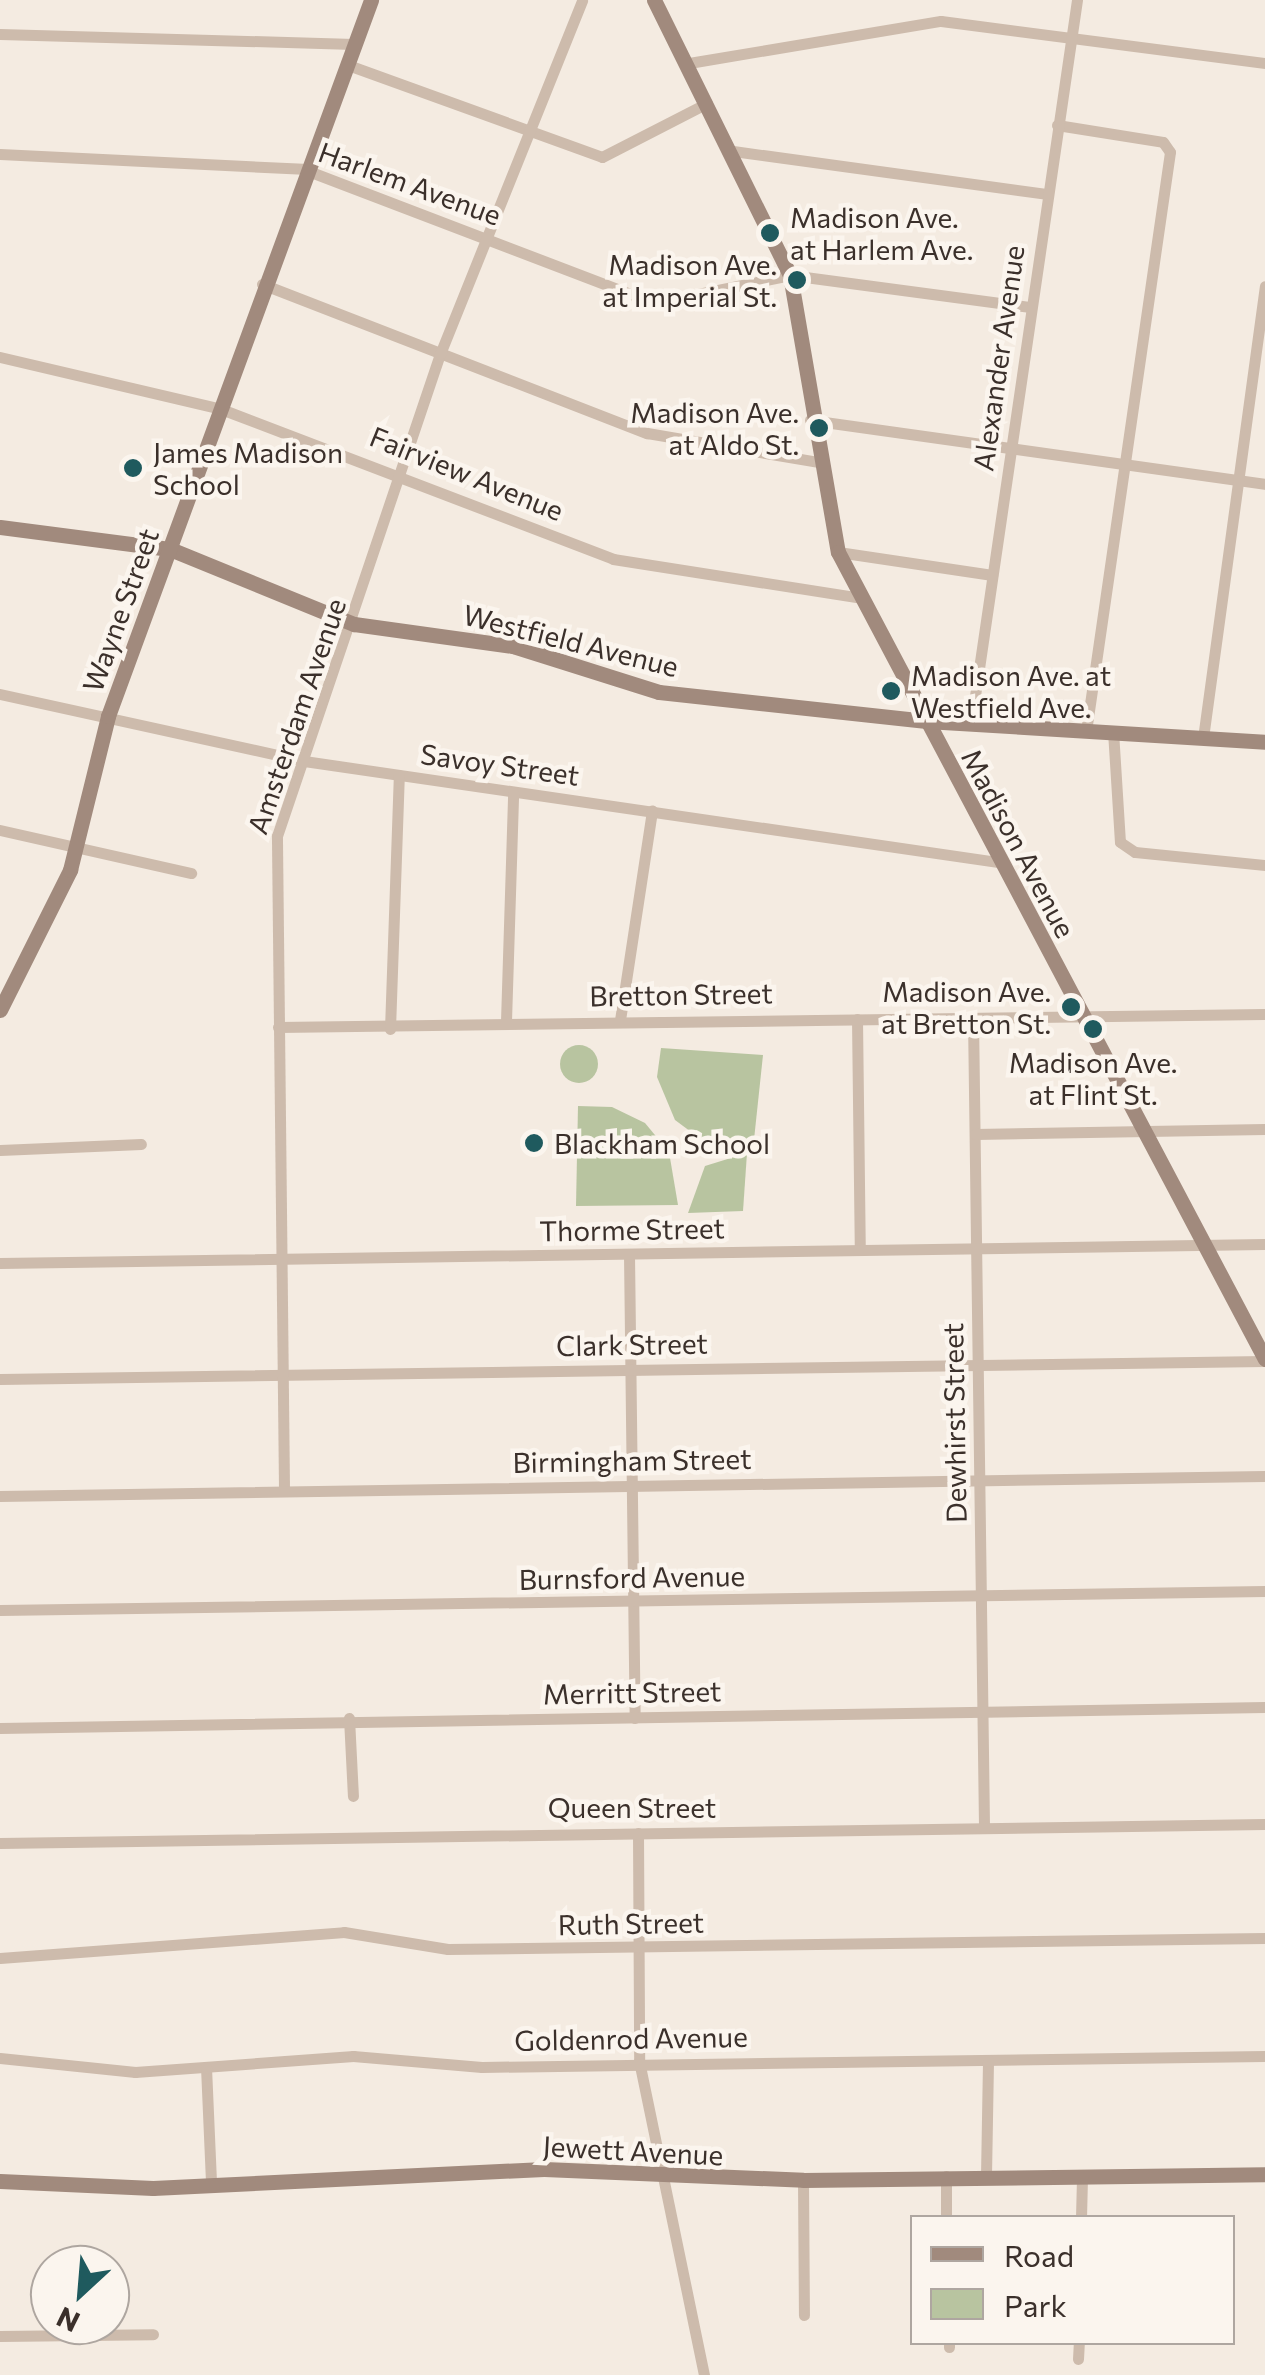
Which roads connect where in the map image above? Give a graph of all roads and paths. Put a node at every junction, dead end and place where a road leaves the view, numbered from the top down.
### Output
1 (370, 0) edge
2 (582, 0) edge
3 (654, 0) edge
4 (1077, 0) edge
5 (0, 34) edge
6 (1071, 36) junction
7 (354, 44) junction
8 (690, 63) junction
9 (1265, 63) edge
10 (348, 66) junction
11 (708, 103) junction
12 (1057, 125) junction
13 (533, 133) junction
14 (733, 151) junction
15 (0, 154) edge
16 (303, 169) junction
17 (1046, 194) junction
18 (486, 237) junction
19 (790, 275) junction
20 (262, 284) junction
21 (1265, 286) edge
22 (1031, 307) junction
23 (440, 354) junction
24 (0, 357) edge
25 (222, 408) junction
26 (810, 420) junction
27 (1012, 445) junction
28 (818, 462) junction
29 (1128, 466) junction
30 (402, 472) junction
31 (1242, 479) junction
32 (1265, 484) edge
33 (0, 527) edge
34 (170, 548) junction
35 (838, 552) junction
36 (992, 575) junction
37 (862, 598) junction
38 (354, 624) junction
39 (0, 694) edge
40 (108, 716) junction
41 (926, 721) junction
42 (971, 724) junction
43 (1086, 730) junction
44 (1114, 731) junction
45 (1202, 738) junction
46 (1265, 742) edge
47 (304, 761) junction
48 (399, 776) junction
49 (514, 792) junction
50 (652, 810) junction
51 (0, 830) edge
52 (78, 847) junction
53 (997, 862) junction
54 (1265, 865) edge
55 (191, 874) dead end
56 (0, 1010) edge
57 (1265, 1014) edge
58 (1084, 1016) junction
59 (857, 1018) junction
60 (973, 1018) junction
61 (620, 1020) junction
62 (506, 1022) junction
63 (278, 1026) junction
64 (390, 1028) junction
65 (1265, 1129) edge
66 (1143, 1132) junction
67 (974, 1134) junction
68 (141, 1144) dead end
69 (0, 1150) edge
70 (1265, 1244) edge
71 (1204, 1246) junction
72 (976, 1249) junction
73 (860, 1250) junction
74 (629, 1254) junction
75 (282, 1259) junction
76 (0, 1264) edge
77 (1265, 1360) edge
78 (978, 1364) junction
79 (630, 1369) junction
80 (283, 1374) junction
81 (0, 1379) edge
82 (1265, 1476) edge
83 (980, 1480) junction
84 (632, 1486) junction
85 (284, 1488) junction
86 (0, 1496) edge
87 (1265, 1591) edge
88 (981, 1595) junction
89 (634, 1603) junction
90 (0, 1610) edge
91 (1265, 1708) edge
92 (981, 1711) junction
93 (349, 1718) junction
94 (636, 1718) junction
95 (0, 1728) edge
96 (352, 1796) dead end
97 (1265, 1824) edge
98 (984, 1828) junction
99 (638, 1832) junction
100 (0, 1843) edge
101 (1265, 1938) edge
102 (638, 1948) junction
103 (0, 1958) edge
104 (1265, 2056) edge
105 (0, 2058) edge
106 (988, 2060) junction
107 (639, 2061) junction
108 (206, 2067) junction
109 (1265, 2174) edge
110 (946, 2176) junction
111 (986, 2176) junction
112 (1082, 2176) junction
113 (669, 2178) junction
114 (802, 2180) junction
115 (0, 2181) edge
116 (211, 2181) junction
117 (946, 2215) edge
118 (1081, 2215) edge
119 (804, 2314) dead end
120 (153, 2334) dead end
121 (0, 2336) edge
122 (1078, 2345) edge
123 (1078, 2359) dead end
124 (704, 2375) edge

1 - 7 main road, Wayne Street
2 - 13 street, Amsterdam Avenue
3 - 8 main road, Madison Avenue
4 - 6 street, Alexander Avenue
5 - 7 street
6 - 8 street
6 - 9 street
6 - 12 street, Alexander Avenue
7 - 10 main road, Wayne Street
8 - 11 main road, Madison Avenue
10 - 13 street
10 - 16 main road, Wayne Street
11 - 13 street
11 - 14 main road, Madison Avenue
12 - 17 street, Alexander Avenue
12 - 29 street
13 - 18 street, Amsterdam Avenue
14 - 17 street
14 - 19 main road, Madison Avenue
15 - 16 street, Harlem Avenue
16 - 18 street, Harlem Avenue
16 - 20 main road, Wayne Street
17 - 22 street, Alexander Avenue
18 - 19 street, Harlem Avenue
18 - 23 street, Amsterdam Avenue
19 - 22 street, Harlem Avenue
19 - 26 main road, Madison Avenue
20 - 23 street
20 - 25 main road, Wayne Street
21 - 31 street
22 - 27 street, Alexander Avenue
23 - 28 street
23 - 30 street, Amsterdam Avenue
24 - 25 street, Fairview Avenue
25 - 30 street, Fairview Avenue
25 - 34 main road, Wayne Street
26 - 27 street
26 - 28 main road, Madison Avenue
27 - 29 street
27 - 36 street, Alexander Avenue
28 - 35 main road, Madison Avenue
29 - 31 street
29 - 43 street
30 - 37 street, Fairview Avenue
30 - 38 street, Amsterdam Avenue
31 - 32 street
31 - 45 street
33 - 34 main road, Westfield Avenue
34 - 38 main road, Westfield Avenue
34 - 40 main road, Wayne Street
35 - 36 street
35 - 37 main road, Madison Avenue
36 - 42 street, Alexander Avenue
37 - 41 main road, Madison Avenue
38 - 41 main road, Westfield Avenue
38 - 47 street, Amsterdam Avenue
39 - 40 street, Savoy Street
40 - 47 street, Savoy Street
40 - 52 main road, Wayne Street
41 - 42 main road, Westfield Avenue
41 - 53 main road, Madison Avenue
42 - 43 main road, Westfield Avenue
43 - 44 main road, Westfield Avenue
44 - 45 main road, Westfield Avenue
44 - 54 street
45 - 46 main road, Westfield Avenue
47 - 48 street, Savoy Street
47 - 63 street, Amsterdam Avenue
48 - 49 street, Savoy Street
48 - 64 street
49 - 50 street, Savoy Street
49 - 62 street
50 - 53 street, Savoy Street
50 - 61 street
51 - 52 street
52 - 55 street
52 - 56 main road, Wayne Street
53 - 58 main road, Madison Avenue
57 - 58 street, Bretton Street
58 - 60 street, Bretton Street
58 - 66 main road, Madison Avenue
59 - 60 street, Bretton Street
59 - 61 street, Bretton Street
59 - 73 street
60 - 67 street, Dewhirst Street
61 - 62 street, Bretton Street
62 - 64 street, Bretton Street
63 - 64 street, Bretton Street
63 - 75 street, Amsterdam Avenue
65 - 66 street
66 - 67 street
66 - 71 main road, Madison Avenue
67 - 72 street, Dewhirst Street
68 - 69 street
70 - 71 street, Thorme Street
71 - 72 street, Thorme Street
71 - 77 main road, Madison Avenue
72 - 73 street, Thorme Street
72 - 78 street, Dewhirst Street
73 - 74 street, Thorme Street
74 - 75 street, Thorme Street
74 - 79 street
75 - 76 street, Thorme Street
75 - 80 street, Amsterdam Avenue
77 - 78 street, Clark Street
78 - 79 street, Clark Street
78 - 83 street, Dewhirst Street
79 - 80 street, Clark Street
79 - 84 street
80 - 81 street, Clark Street
80 - 85 street, Amsterdam Avenue
82 - 83 street, Birmingham Street
83 - 84 street, Birmingham Street
83 - 88 street, Dewhirst Street
84 - 85 street, Birmingham Street
84 - 89 street
85 - 86 street, Birmingham Street
87 - 88 street, Burnsford Avenue
88 - 89 street, Burnsford Avenue
88 - 92 street, Dewhirst Street
89 - 90 street, Burnsford Avenue
89 - 94 street
91 - 92 street, Merritt Street
92 - 94 street, Merritt Street
92 - 98 street, Dewhirst Street
93 - 94 street, Merritt Street
93 - 95 street, Merritt Street
93 - 96 street
97 - 98 street, Queen Street
98 - 99 street, Queen Street
99 - 100 street, Queen Street
99 - 102 street
101 - 102 street, Ruth Street
102 - 103 street, Ruth Street
102 - 107 street
104 - 106 street, Goldenrod Avenue
105 - 108 street, Goldenrod Avenue
106 - 107 street, Goldenrod Avenue
106 - 111 street
107 - 108 street, Goldenrod Avenue
107 - 113 street
108 - 116 street
109 - 112 main road, Jewett Avenue
110 - 111 main road, Jewett Avenue
110 - 114 main road, Jewett Avenue
110 - 117 street
111 - 112 main road, Jewett Avenue
112 - 118 street
113 - 114 main road, Jewett Avenue
113 - 116 main road, Jewett Avenue
113 - 124 street
114 - 119 street
115 - 116 main road, Jewett Avenue
120 - 121 street
122 - 123 street

